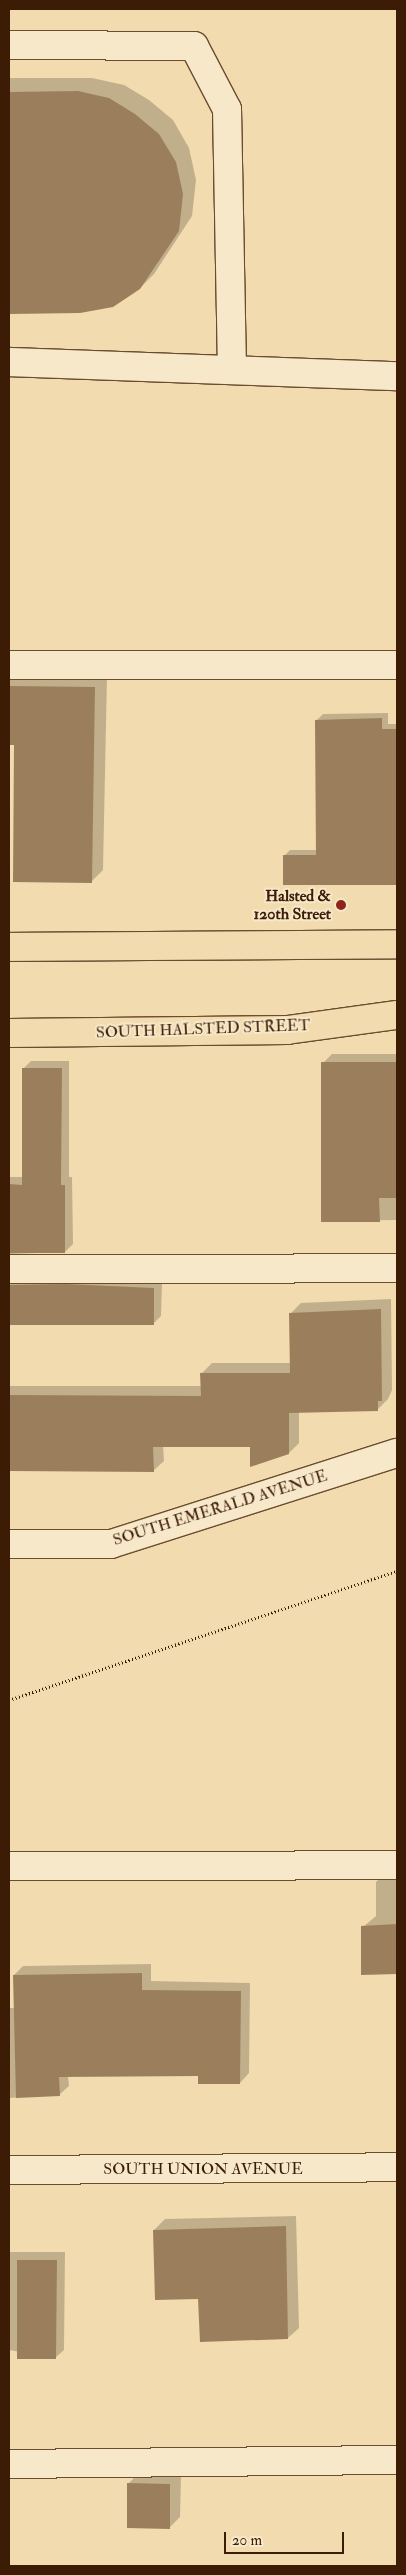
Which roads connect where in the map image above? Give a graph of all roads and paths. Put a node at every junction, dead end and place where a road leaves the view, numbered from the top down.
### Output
1 (9, 45) edge
2 (9, 362) edge
3 (232, 370) junction
4 (397, 376) edge
5 (9, 664) edge
6 (397, 665) edge
7 (397, 944) edge
8 (9, 947) edge
9 (397, 1015) edge
10 (9, 1033) edge
11 (397, 1268) edge
12 (9, 1269) edge
13 (397, 1453) edge
14 (9, 1544) edge
15 (397, 1571) edge
16 (9, 1700) edge
17 (397, 1865) edge
18 (9, 1866) edge
19 (397, 2167) edge
20 (9, 2170) edge
21 (397, 2460) edge
22 (9, 2464) edge

1 - 3 street
2 - 3 street
3 - 4 street
5 - 6 street
7 - 8 main road
9 - 10 main road, SOUTH HALSTED STREET
11 - 12 street
13 - 14 street, SOUTH EMERALD AVENUE
15 - 16 path
17 - 18 street
19 - 20 street, SOUTH UNION AVENUE
21 - 22 street

